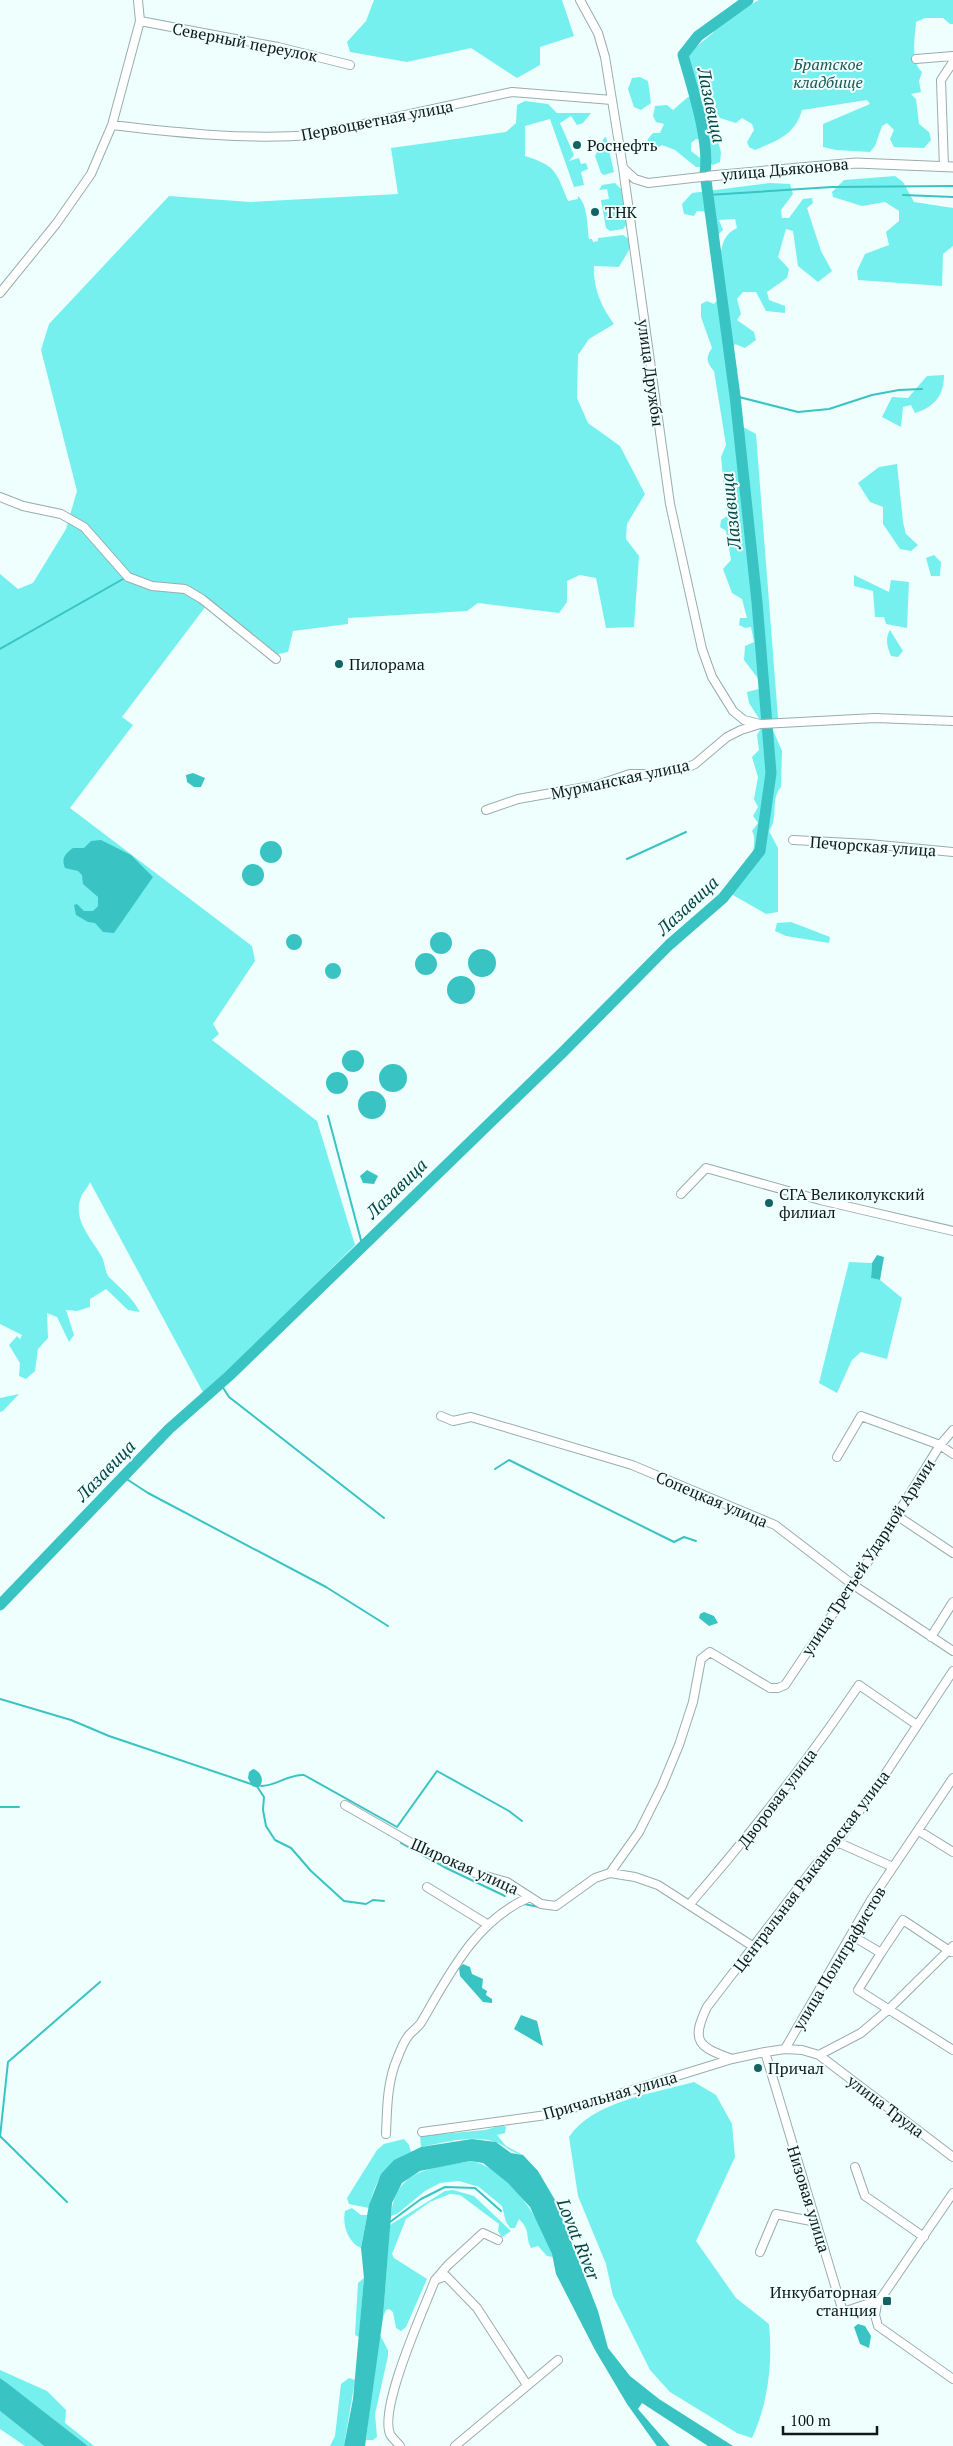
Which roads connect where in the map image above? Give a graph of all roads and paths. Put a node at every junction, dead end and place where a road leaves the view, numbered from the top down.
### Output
1 (138, 0) edge
2 (580, 0) edge
3 (140, 21) junction
4 (953, 56) edge
5 (916, 59) dead end
6 (953, 62) edge
7 (350, 65) dead end
8 (612, 100) junction
9 (112, 125) junction
10 (948, 167) edge
11 (623, 168) junction
12 (710, 176) joint
13 (0, 292) edge
14 (0, 497) edge
15 (276, 659) dead end
16 (953, 721) edge
17 (760, 724) junction
18 (486, 810) dead end
19 (793, 840) dead end
20 (953, 852) edge
21 (681, 1194) dead end
22 (953, 1231) edge
23 (441, 1416) dead end
24 (953, 1430) edge
25 (940, 1445) junction
26 (953, 1454) edge
27 (837, 1457) dead end
28 (896, 1515) junction
29 (953, 1553) edge
30 (852, 1584) junction
31 (953, 1602) edge
32 (931, 1637) junction
33 (953, 1651) edge
34 (953, 1670) edge
35 (784, 1685) joint
36 (917, 1725) junction
37 (953, 1778) edge
38 (345, 1805) dead end
39 (919, 1831) junction
40 (837, 1842) junction
41 (953, 1852) edge
42 (893, 1867) junction
43 (610, 1873) junction
44 (427, 1887) dead end
45 (530, 1897) junction
46 (689, 1905) junction
47 (487, 1924) junction
48 (850, 1935) junction
49 (754, 1947) junction
50 (952, 1950) edge
51 (881, 1953) junction
52 (888, 2009) junction
53 (788, 2049) junction
54 (953, 2050) edge
55 (765, 2052) junction
56 (819, 2055) junction
57 (732, 2059) junction
58 (422, 2132) dead end
59 (386, 2134) dead end
60 (953, 2157) edge
61 (855, 2167) dead end
62 (953, 2193) edge
63 (816, 2222) junction
64 (924, 2237) junction
65 (498, 2240) dead end
66 (760, 2252) dead end
67 (435, 2280) junction
68 (877, 2304) junction
69 (558, 2360) dead end
70 (953, 2379) edge
71 (527, 2385) junction
72 (400, 2446) edge
73 (455, 2446) edge

1 - 3 street
2 - 8 street, улица Дружбы
3 - 7 street, Северный переулок
3 - 9 street
4 - 5 street
6 - 10 street
8 - 9 street, Первоцветная улица
8 - 11 street, улица Дружбы
9 - 13 street
10 - 12 main road, улица Дьяконова
11 - 12 street, улица Дьяконова
11 - 17 street, улица Дружбы
14 - 15 street
16 - 17 street, Мурманская улица
17 - 18 street, Мурманская улица
19 - 20 street, Печорская улица
21 - 22 street
23 - 30 street, Сопецкая улица
24 - 25 street, улица Третьей Ударной Армии
25 - 26 street
25 - 27 street
25 - 28 street, улица Третьей Ударной Армии
28 - 29 street
28 - 30 street, улица Третьей Ударной Армии
30 - 32 street, Сопецкая улица
30 - 35 street, улица Третьей Ударной Армии
31 - 32 street
32 - 33 street, Сопецкая улица
34 - 36 street, Центральная Рыкановская улица
35 - 43 street, Широкая улица
36 - 40 street, Центральная Рыкановская улица
36 - 46 street, Дворовая улица
37 - 39 street
38 - 45 street, Широкая улица
39 - 41 street
39 - 42 street, улица Полиграфистов
40 - 42 street
40 - 49 street, Центральная Рыкановская улица
42 - 48 street, улица Полиграфистов
43 - 45 street, Широкая улица
43 - 46 street
44 - 47 street
45 - 47 street
46 - 49 street
47 - 59 street
48 - 51 street
48 - 53 street, улица Полиграфистов
49 - 57 street, Центральная Рыкановская улица
50 - 51 street
50 - 52 street
51 - 52 street
52 - 54 street
52 - 56 street
53 - 55 street, Причальная улица
53 - 56 street, улица Труда
55 - 57 street, Причальная улица
55 - 63 street, Низовая улица
56 - 60 street, улица Труда
57 - 58 street, Причальная улица
61 - 64 street
62 - 64 street
63 - 66 street
63 - 68 street, Низовая улица
64 - 68 street
65 - 67 street
67 - 71 street
67 - 72 street
68 - 70 street
69 - 71 street
71 - 73 street

